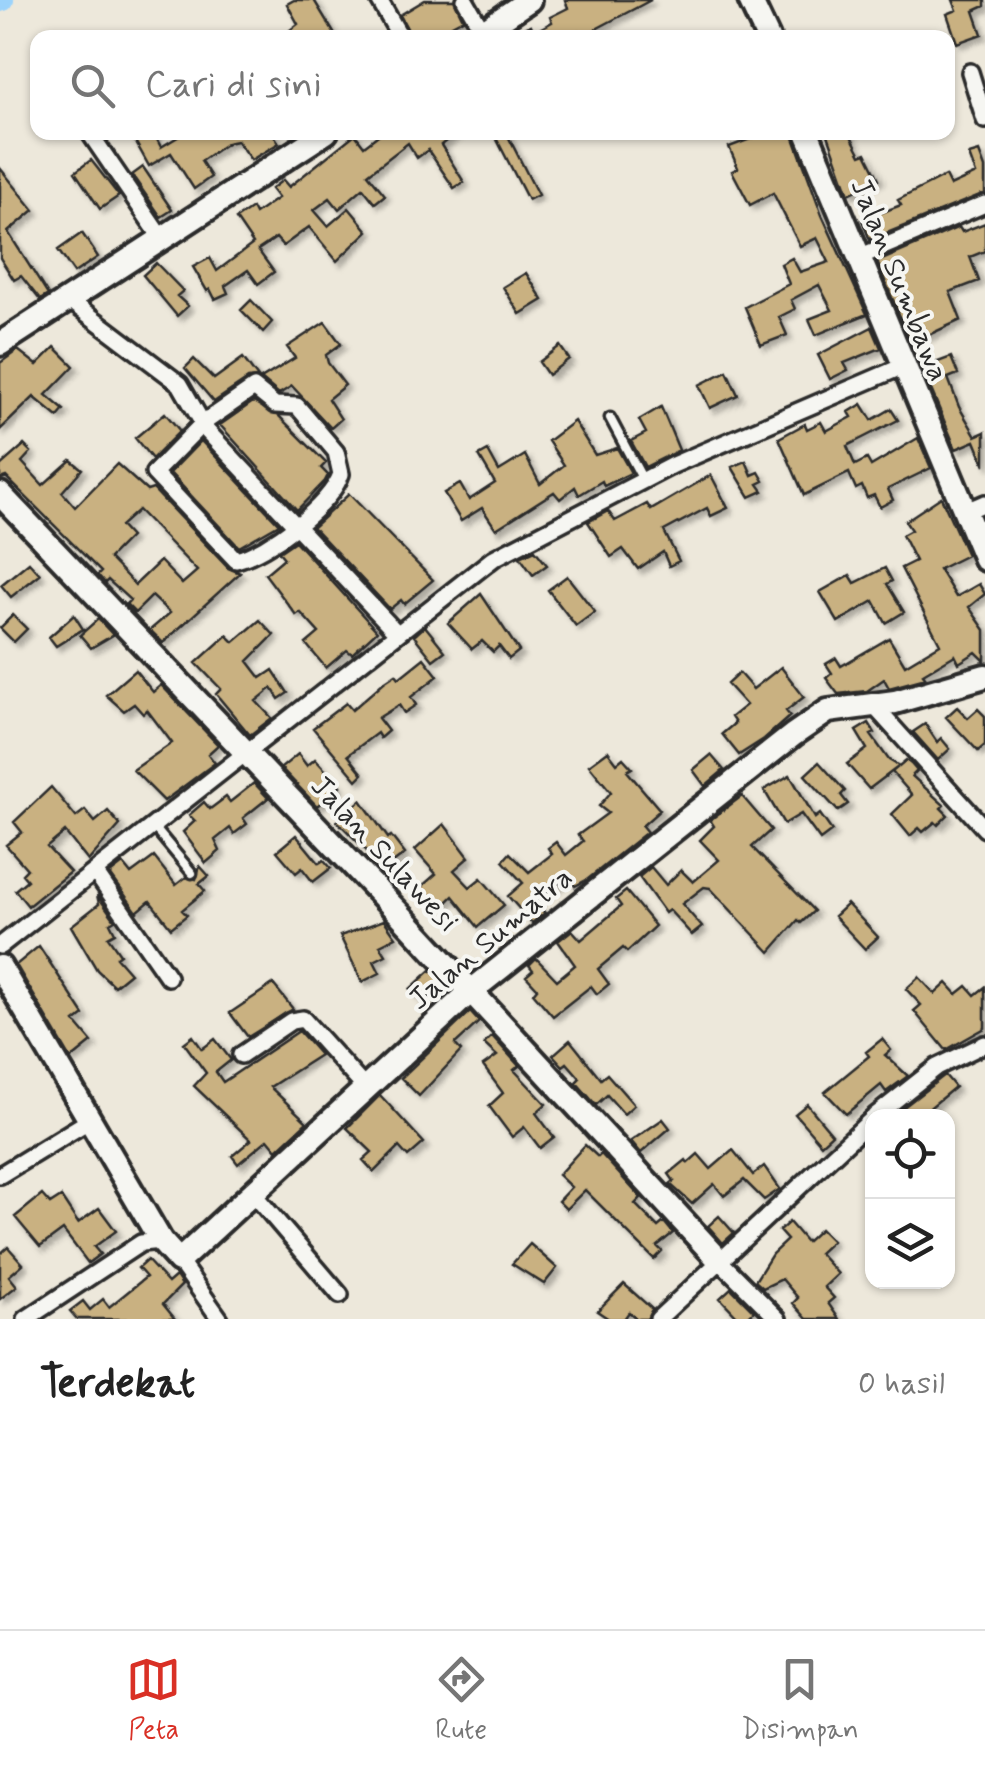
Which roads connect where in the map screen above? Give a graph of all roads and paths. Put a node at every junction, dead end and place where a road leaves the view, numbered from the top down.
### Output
1 (379, 0) edge
2 (465, 0) edge
3 (529, 0) edge
4 (750, 0) edge
5 (396, 30) edge
6 (476, 30) edge
7 (484, 30) edge
8 (764, 30) edge
9 (970, 72) dead end
10 (985, 120) edge
11 (94, 140) edge
12 (314, 140) edge
13 (810, 140) edge
14 (985, 204) edge
15 (162, 239) junction
16 (859, 257) junction
17 (69, 300) junction
18 (0, 344) edge
19 (901, 366) junction
20 (610, 418) dead end
21 (202, 424) junction
22 (644, 480) junction
23 (0, 494) edge
24 (975, 507) edge
25 (296, 526) junction
26 (985, 559) edge
27 (396, 632) junction
28 (985, 676) edge
29 (874, 706) junction
30 (249, 755) junction
31 (153, 826) junction
32 (985, 829) edge
33 (95, 872) junction
34 (192, 873) dead end
35 (0, 946) edge
36 (0, 967) edge
37 (168, 977) dead end
38 (470, 992) junction
39 (985, 1044) edge
40 (241, 1055) dead end
41 (365, 1088) junction
42 (885, 1109) edge
43 (90, 1120) junction
44 (865, 1126) edge
45 (0, 1176) edge
46 (252, 1192) junction
47 (161, 1242) junction
48 (719, 1260) junction
49 (178, 1261) junction
50 (340, 1294) dead end
51 (26, 1319) edge
52 (220, 1319) edge
53 (658, 1319) edge
54 (778, 1319) edge

1 - 5 street
2 - 6 street
3 - 7 street
4 - 8 street
9 - 10 street
11 - 15 street
12 - 15 street
13 - 16 street, Jalan Sumbawa
14 - 16 street
15 - 17 street
16 - 19 street, Jalan Sumbawa
17 - 18 street
17 - 21 street
19 - 22 street
19 - 24 street, Jalan Sumbawa
20 - 22 lane
21 - 25 street
21 - 25 street
21 - 25 street
22 - 27 street
23 - 30 street, Jalan Sulawesi
24 - 26 street, Jalan Sumbawa
25 - 27 street
27 - 30 street
28 - 29 street, Jalan Sumatra
29 - 32 street
29 - 38 street, Jalan Sumatra
30 - 31 street
30 - 38 street, Jalan Sulawesi
31 - 33 street
31 - 34 lane
33 - 35 street
33 - 37 street
36 - 43 street
38 - 41 street, Jalan Sumatra
38 - 48 street, Jalan Sulawesi
39 - 42 street
40 - 41 street
41 - 46 street, Jalan Sumatra
43 - 45 street
43 - 47 street
44 - 48 street
46 - 49 street, Jalan Sumatra
46 - 50 street
47 - 49 street
47 - 51 street
48 - 53 street
48 - 54 street
49 - 52 street

